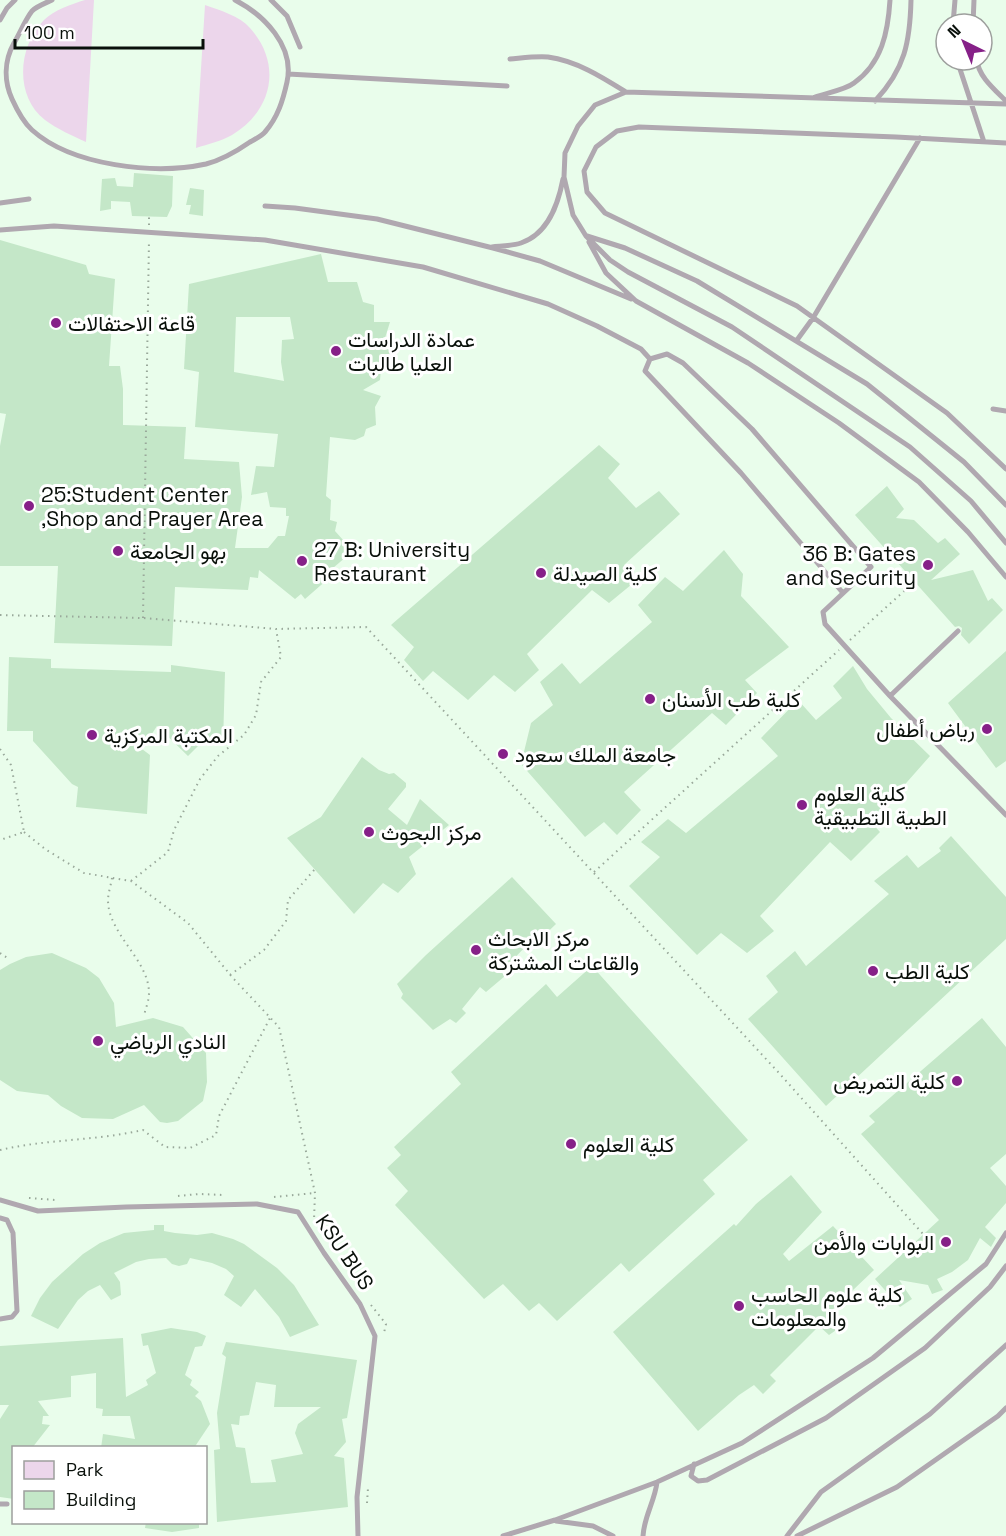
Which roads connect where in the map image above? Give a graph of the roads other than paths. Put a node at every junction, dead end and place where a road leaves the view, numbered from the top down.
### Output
1 (15, 0) edge
2 (52, 0) edge
3 (235, 0) edge
4 (271, 0) edge
5 (890, 0) edge
6 (911, 0) edge
7 (0, 20) edge
8 (300, 48) dead end
9 (510, 59) dead end
10 (3, 60) edge
11 (961, 72) edge
12 (981, 72) edge
13 (288, 74) junction
14 (507, 86) dead end
15 (626, 92) junction
16 (810, 99) junction
17 (876, 101) junction
18 (970, 103) junction
19 (1006, 103) edge
20 (920, 138) junction
21 (984, 142) junction
22 (1006, 143) edge
23 (564, 177) junction
24 (28, 199) dead end
25 (0, 202) edge
26 (265, 206) dead end
27 (0, 230) edge
28 (586, 236) junction
29 (489, 248) junction
30 (636, 301) junction
31 (813, 318) junction
32 (797, 340) junction
33 (650, 359) junction
34 (993, 409) dead end
35 (1006, 411) edge
36 (1006, 469) edge
37 (1006, 505) edge
38 (1006, 543) edge
39 (1006, 577) edge
40 (843, 593) junction
41 (958, 631) dead end
42 (890, 696) junction
43 (1006, 815) edge
44 (0, 1200) edge
45 (0, 1218) edge
46 (1005, 1236) edge
47 (1006, 1266) edge
48 (0, 1319) edge
49 (1006, 1345) edge
50 (1006, 1408) edge
51 (694, 1464) junction
52 (657, 1482) junction
53 (555, 1521) junction
54 (358, 1536) edge
55 (503, 1536) edge
56 (613, 1536) edge
57 (643, 1536) edge
58 (787, 1536) edge
59 (797, 1536) edge

1 - 7 lane
2 - 10 lane
3 - 13 lane
4 - 8 lane
5 - 16 lane
6 - 17 lane
9 - 15 lane
10 - 13 lane
11 - 18 lane
12 - 19 lane
13 - 14 lane
15 - 16 lane
15 - 23 lane
16 - 17 lane
17 - 18 lane
18 - 19 lane
18 - 21 lane
20 - 21 lane
20 - 31 lane
20 - 31 lane
21 - 22 lane
23 - 28 lane
23 - 29 lane
24 - 25 lane
26 - 29 lane
27 - 33 lane
28 - 30 lane
28 - 32 lane
28 - 38 lane
29 - 30 lane
30 - 39 lane
31 - 32 lane
31 - 36 lane
32 - 37 lane
33 - 40 lane
33 - 40 lane
34 - 35 lane
40 - 42 lane
41 - 42 lane
42 - 43 lane
44 - 54 lane, KSU BUS
45 - 48 lane
46 - 51 lane
47 - 51 lane
49 - 58 lane
50 - 59 lane
51 - 52 lane
52 - 53 lane
52 - 57 lane
53 - 55 lane
53 - 56 lane

